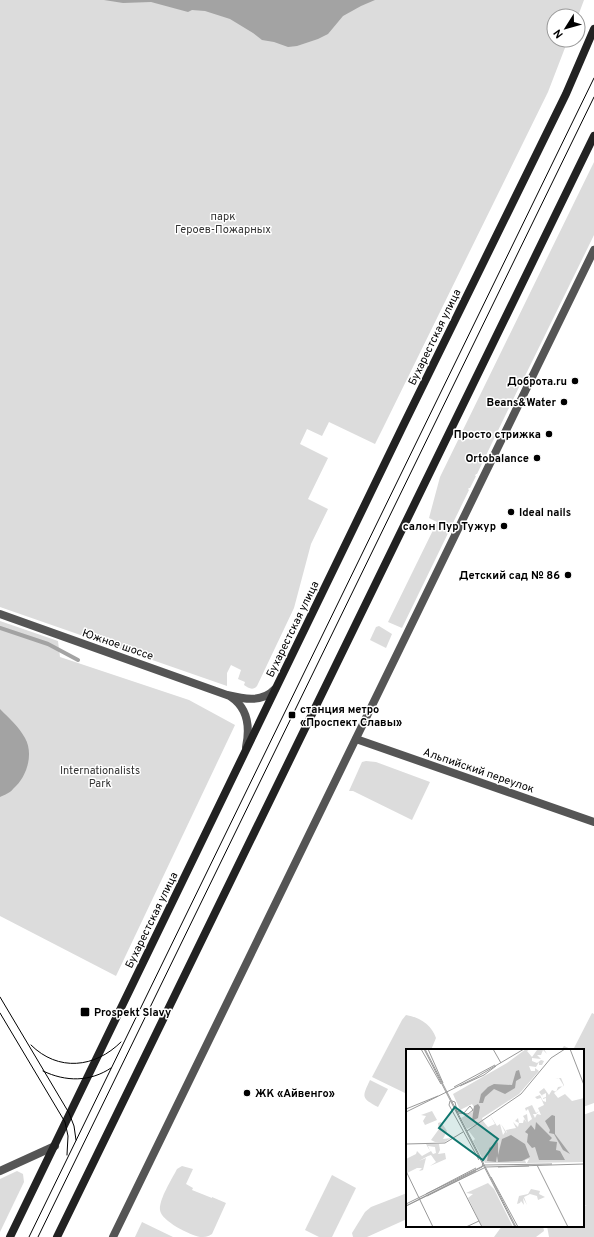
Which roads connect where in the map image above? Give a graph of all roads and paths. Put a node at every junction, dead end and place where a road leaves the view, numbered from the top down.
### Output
1 (594, 29) edge
2 (594, 136) edge
3 (594, 250) edge
4 (0, 614) edge
5 (275, 689) junction
6 (229, 695) junction
7 (356, 739) junction
8 (244, 752) junction
9 (594, 822) edge
10 (55, 1146) junction
11 (0, 1171) edge
12 (10, 1237) edge
13 (57, 1237) edge
14 (113, 1237) edge

1 - 5 main road, Бухарестская улица
2 - 13 main road
3 - 7 street
4 - 6 street, Южное шоссе
5 - 6 street, Южное шоссе
5 - 8 main road, Бухарестская улица
6 - 8 street, Южное шоссе
7 - 9 street, Альпийский переулок
7 - 14 street
8 - 10 main road, Бухарестская улица
10 - 11 street
10 - 12 main road, Бухарестская улица

